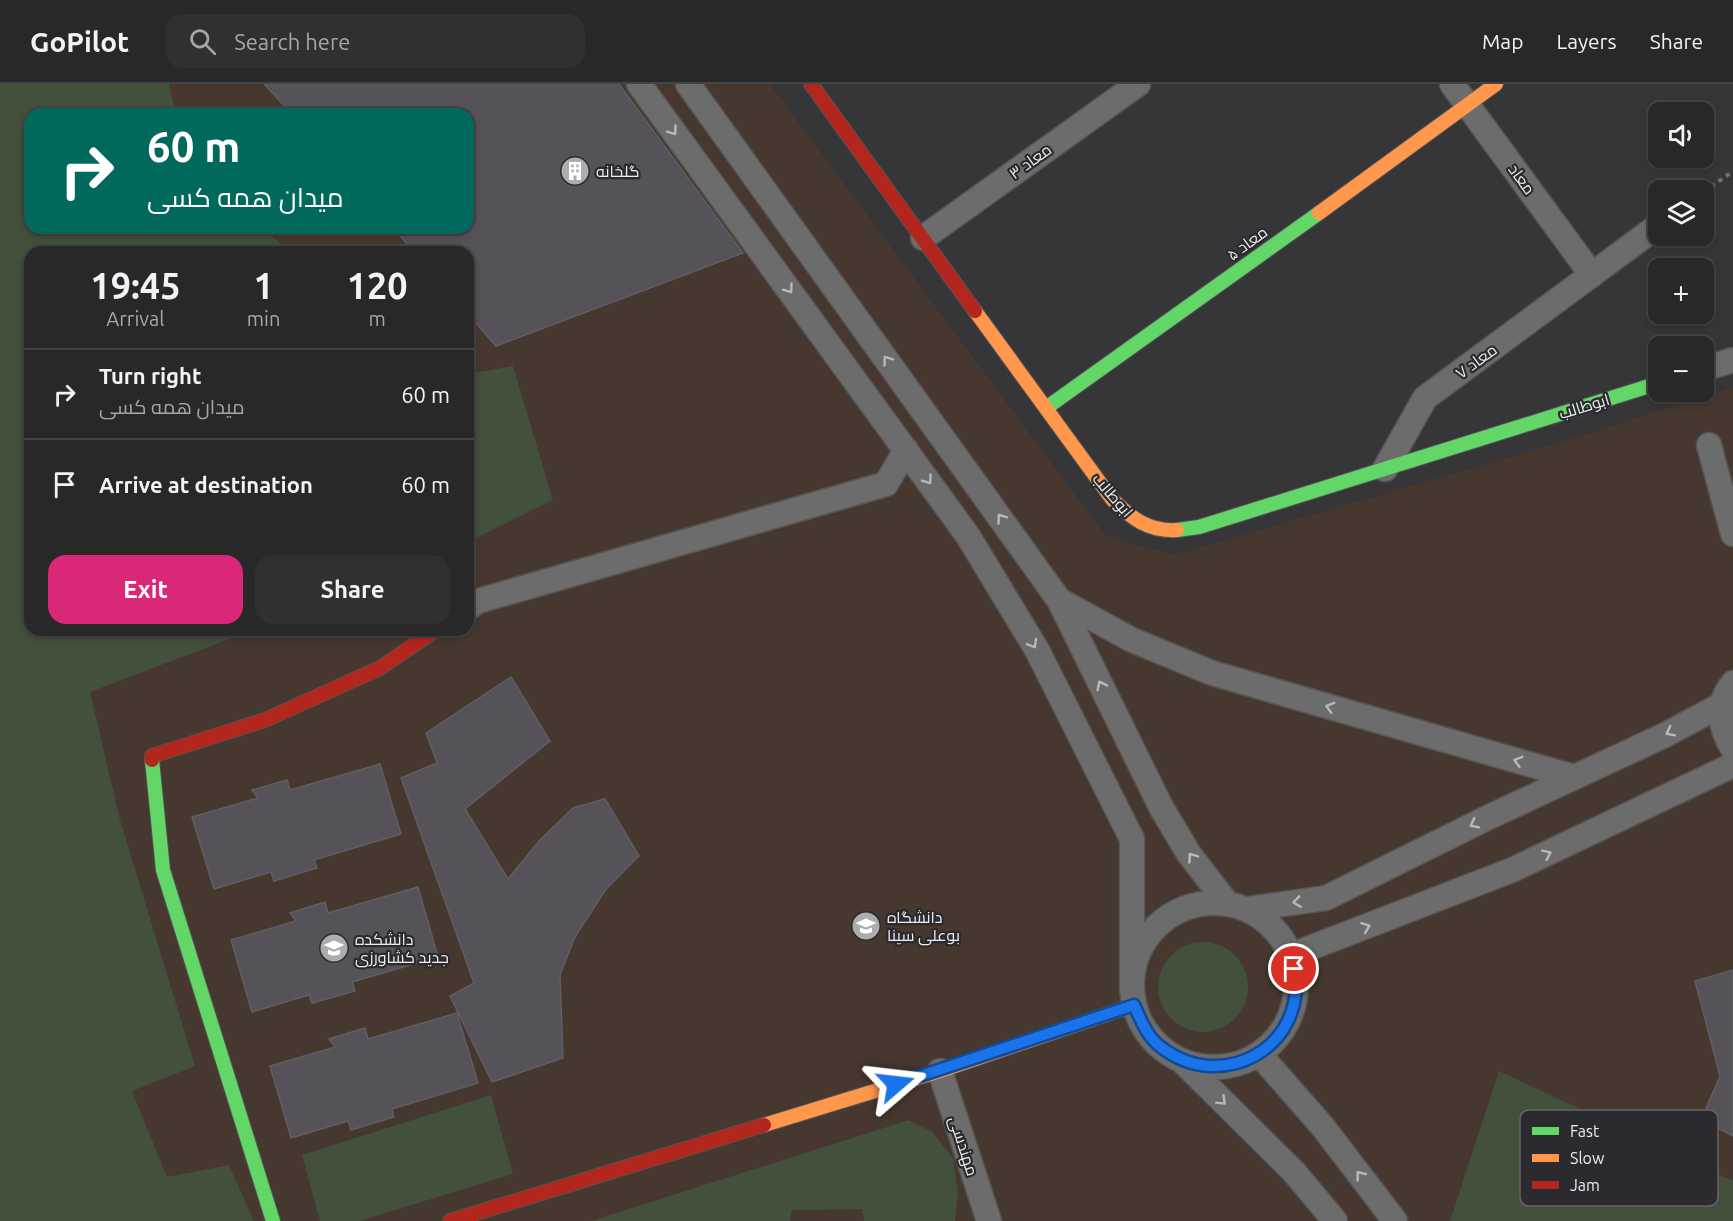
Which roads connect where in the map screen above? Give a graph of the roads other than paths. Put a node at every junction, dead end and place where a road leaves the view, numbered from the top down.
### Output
1 (639, 84) edge
2 (688, 84) edge
3 (811, 84) edge
4 (1138, 84) edge
5 (1452, 84) edge
6 (1496, 84) edge
7 (1468, 106) junction
8 (1648, 233) edge
9 (923, 238) junction
10 (1592, 275) junction
11 (1733, 360) edge
12 (1714, 366) edge
13 (1648, 386) edge
14 (1046, 408) junction
15 (1709, 445) dead end
16 (906, 450) junction
17 (1385, 469) junction
18 (1729, 501) edge
19 (1733, 534) edge
20 (1059, 600) junction
21 (474, 604) edge
22 (427, 636) edge
23 (1733, 683) edge
24 (1721, 705) junction
25 (1733, 749) edge
26 (1733, 765) edge
27 (1574, 777) junction
28 (1238, 906) junction
29 (1292, 955) junction
30 (1132, 978) junction
31 (1134, 1005) junction
32 (1259, 1054) junction
33 (1180, 1060) junction
34 (940, 1071) junction
35 (273, 1221) edge
36 (450, 1221) edge
37 (989, 1221) edge
38 (1335, 1221) edge
39 (1395, 1221) edge

1 -> 16 street
20 -> 2 street
3 - 9 street, ابوطالب
4 - 9 street, معاد ۳
5 - 7 street, معاد
6 - 7 street, معاد ۵
7 - 10 street, معاد
7 - 14 street, معاد ۵
8 - 10 street, معاد ۷
9 - 14 street, ابوطالب
10 - 17 street, معاد ۷
11 - 12 street
13 - 17 street, ابوطالب
14 - 17 street, ابوطالب
15 - 18 street
16 - 21 street
16 -> 30 street
18 - 19 street
27 -> 20 street
28 -> 20 street
22 - 35 street
23 - 24 street
24 - 25 street
24 -> 27 street
29 -> 26 street
27 -> 28 street
28 - 29 street
28 - 30 street
29 - 32 street
30 - 31 street
31 - 33 street
31 - 34 street
32 - 33 street
39 -> 32 street
33 -> 38 street
34 - 36 street
34 - 37 street, مهندسی

